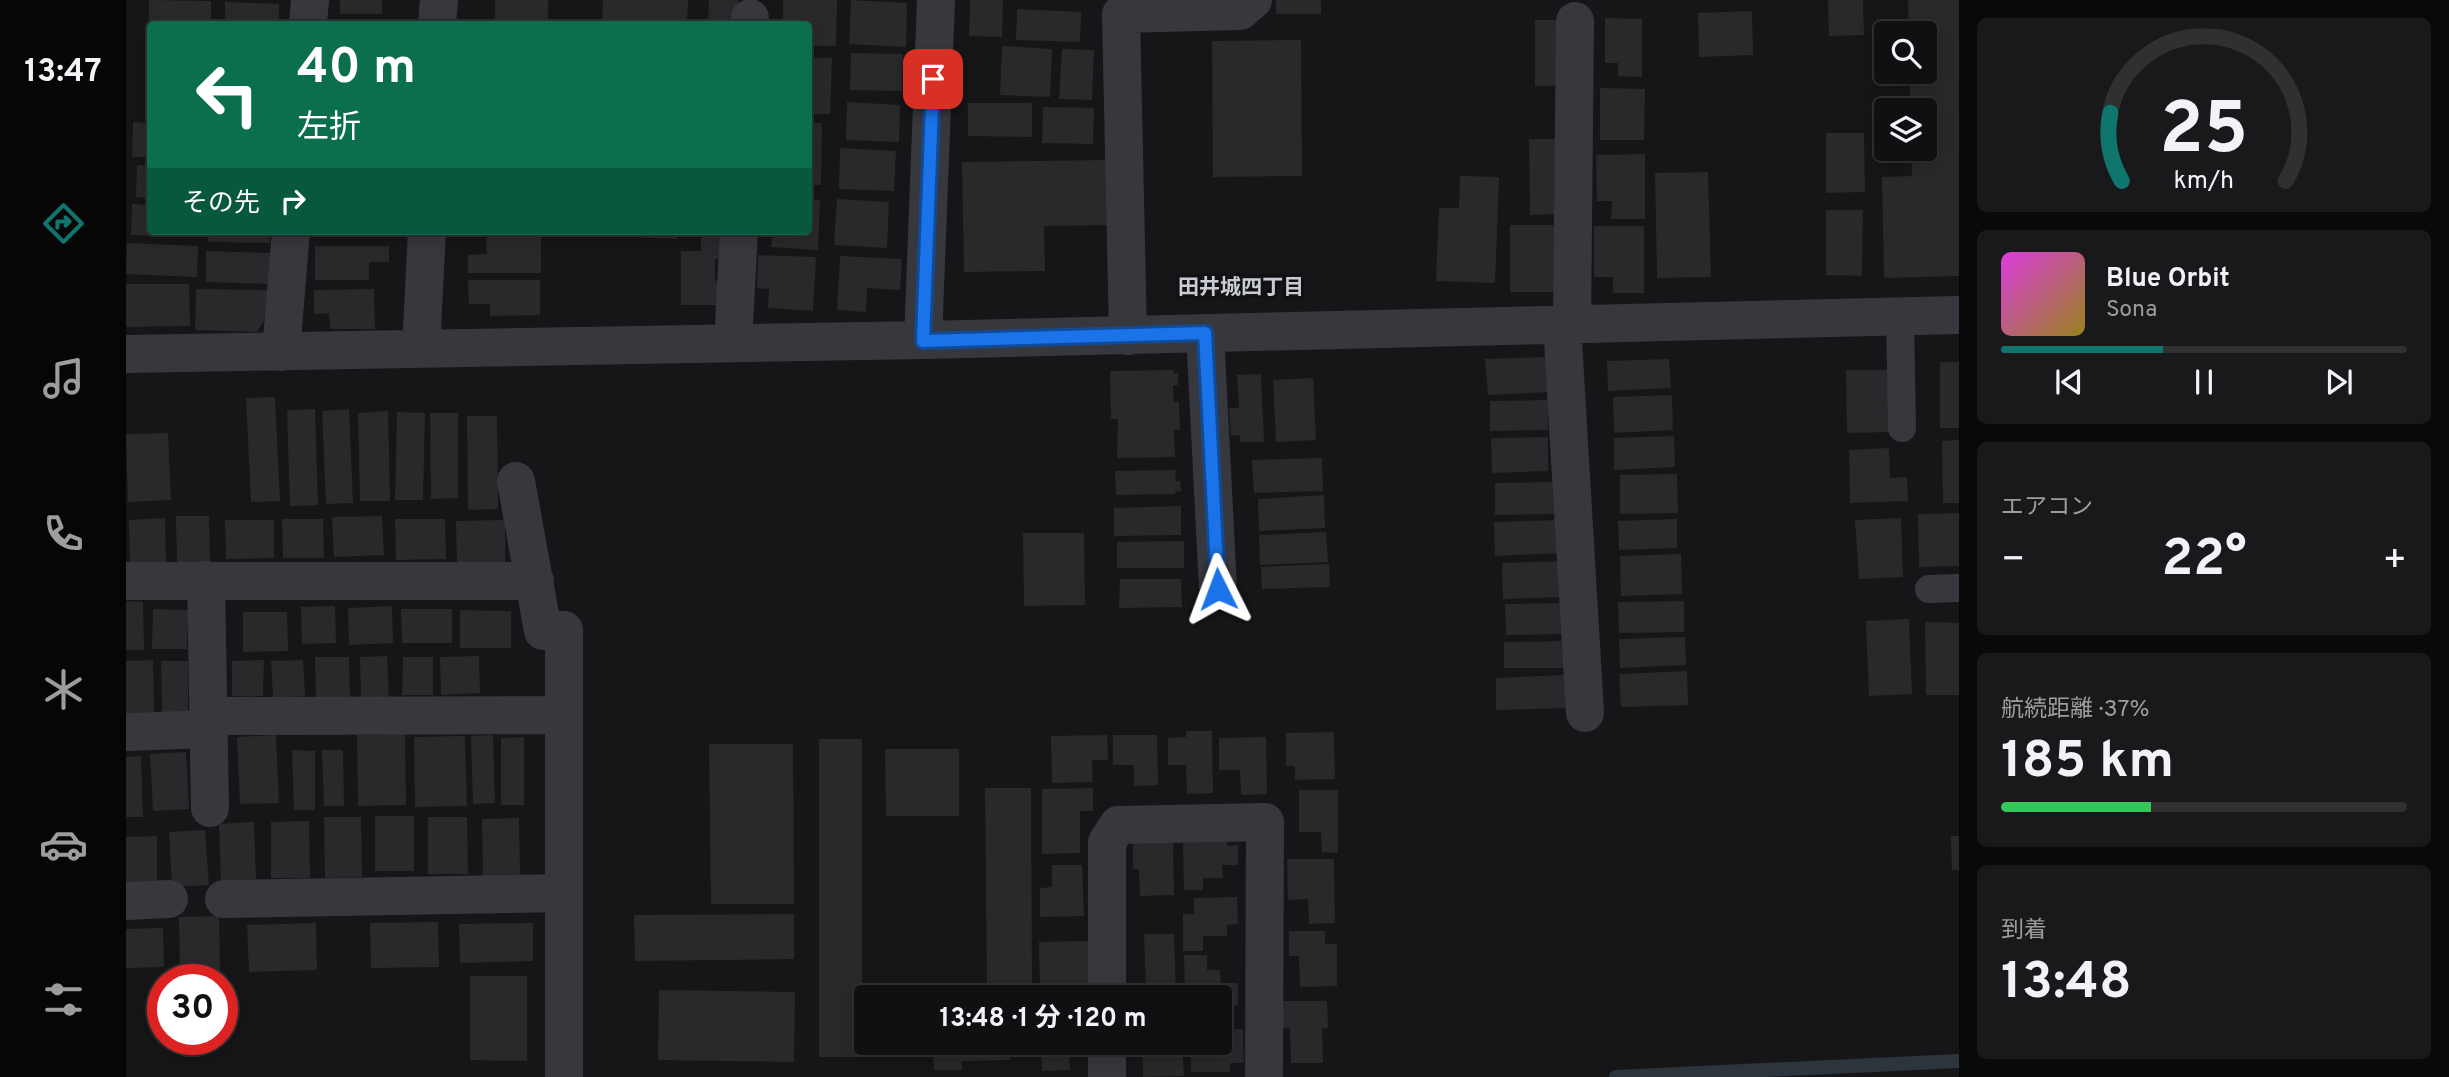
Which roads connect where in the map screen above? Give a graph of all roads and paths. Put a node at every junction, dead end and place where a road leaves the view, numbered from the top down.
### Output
1 (310, 0) edge
2 (439, 0) edge
3 (936, 0) edge
4 (1253, 0) edge
5 (1120, 7) edge
6 (308, 21) edge
7 (438, 21) edge
8 (1575, 21) dead end
9 (291, 235) edge
10 (427, 235) edge
11 (739, 235) edge
12 (1959, 315) edge
13 (1900, 316) junction
14 (1567, 325) junction
15 (1205, 333) junction
16 (1128, 336) junction
17 (923, 341) junction
18 (733, 343) junction
19 (421, 349) junction
20 (281, 352) junction
21 (126, 354) edge
22 (1902, 428) dead end
23 (516, 481) dead end
24 (206, 580) junction
25 (126, 581) edge
26 (535, 581) junction
27 (1959, 588) edge
28 (1218, 589) dead end
29 (1929, 589) dead end
30 (1586, 713) dead end
31 (564, 715) junction
32 (210, 722) junction
33 (126, 732) edge
34 (210, 808) dead end
35 (564, 893) junction
36 (169, 899) dead end
37 (224, 899) dead end
38 (126, 901) edge
39 (1107, 985) edge
40 (1107, 1055) edge
41 (564, 1077) edge
42 (1107, 1077) edge
43 (1264, 1077) edge

1 - 6 street
2 - 7 street
3 - 17 street
4 - 5 street
5 - 16 street
8 - 14 street
9 - 20 street
10 - 19 street
11 - 18 street
12 - 13 street
13 - 14 street
13 - 22 lane
14 - 15 street
14 - 30 street
15 - 16 street
15 - 28 street
16 - 17 street
17 - 18 street
18 - 19 street
19 - 20 street
20 - 21 street
23 - 26 street
24 - 25 street
24 - 26 street
24 - 32 street
26 - 31 street
27 - 29 lane
31 - 32 street
31 - 35 street
32 - 33 street
32 - 34 street
35 - 37 street
35 - 41 street
36 - 38 street
39 - 43 street
40 - 42 street

